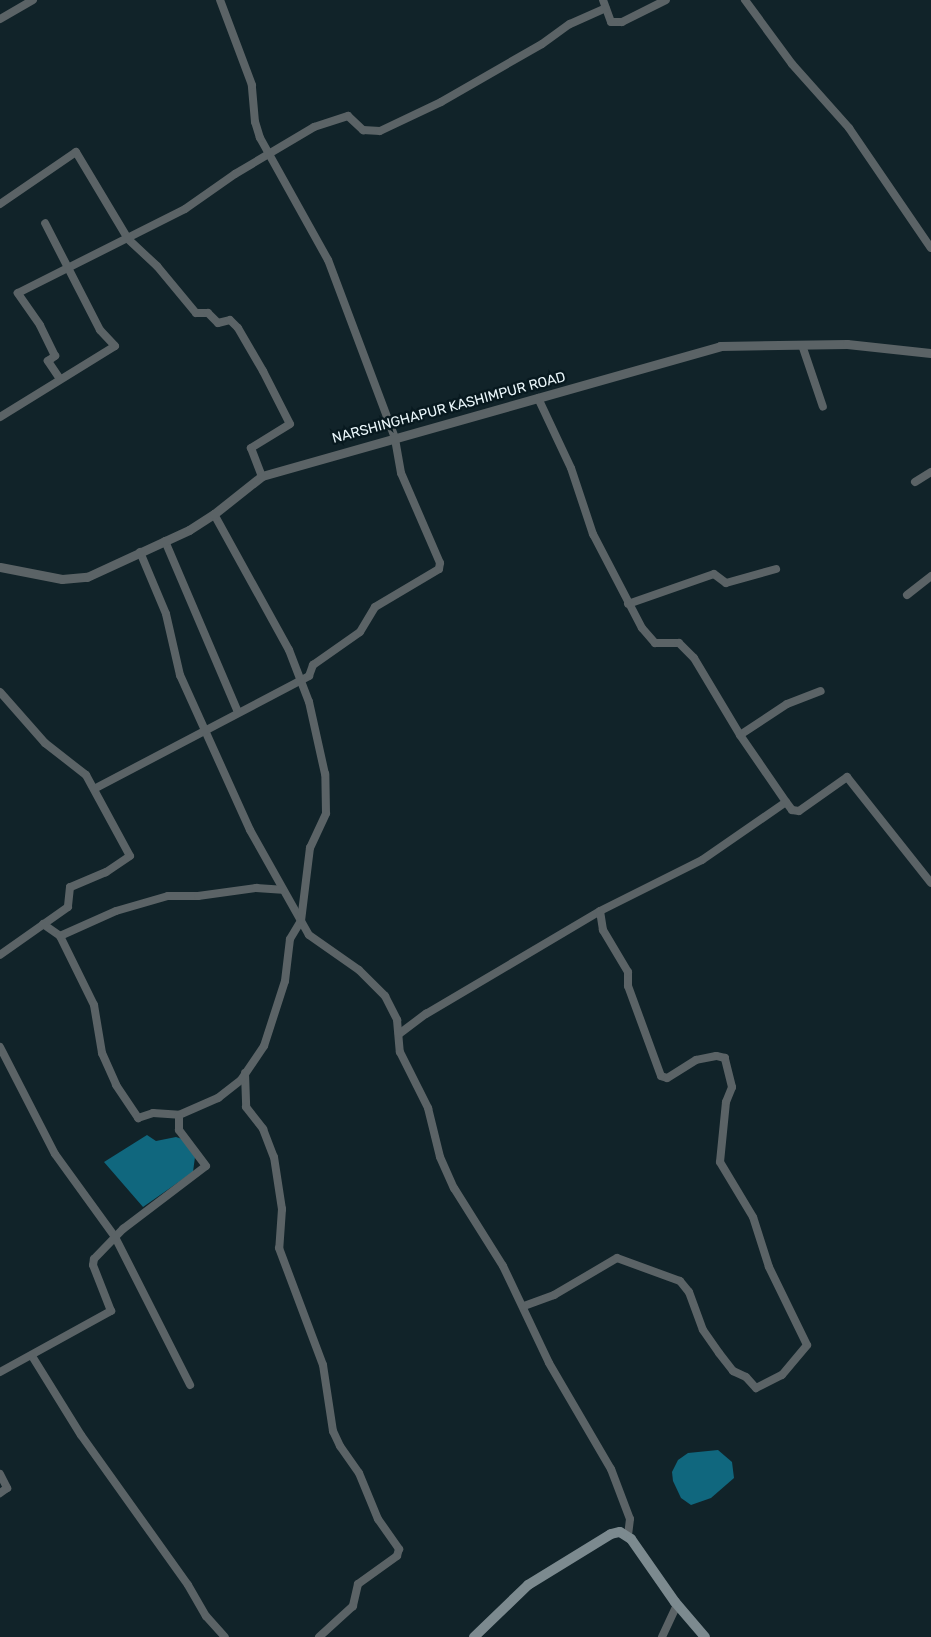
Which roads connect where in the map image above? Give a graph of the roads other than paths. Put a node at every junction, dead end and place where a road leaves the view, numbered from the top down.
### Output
1 (33, 0) edge
2 (220, 0) edge
3 (666, 0) edge
4 (745, 0) edge
5 (604, 4) edge
6 (0, 19) edge
7 (268, 153) junction
8 (0, 204) edge
9 (45, 223) dead end
10 (128, 239) junction
11 (931, 248) edge
12 (68, 265) junction
13 (802, 345) junction
14 (931, 354) edge
15 (60, 379) junction
16 (538, 398) junction
17 (823, 407) dead end
18 (0, 417) edge
19 (395, 438) junction
20 (931, 472) edge
21 (262, 476) junction
22 (915, 482) dead end
23 (214, 514) junction
24 (165, 541) junction
25 (140, 552) junction
26 (0, 567) edge
27 (776, 570) dead end
28 (931, 576) edge
29 (906, 595) dead end
30 (628, 604) junction
31 (298, 681) junction
32 (821, 691) dead end
33 (0, 692) edge
34 (238, 712) junction
35 (202, 730) junction
36 (740, 735) junction
37 (94, 790) junction
38 (786, 802) junction
39 (931, 883) edge
40 (282, 890) junction
41 (600, 911) junction
42 (300, 920) junction
43 (43, 924) junction
44 (60, 936) junction
45 (0, 955) edge
46 (399, 1034) junction
47 (0, 1047) edge
48 (245, 1073) junction
49 (179, 1115) junction
50 (115, 1237) junction
51 (524, 1306) junction
52 (32, 1356) junction
53 (0, 1372) edge
54 (190, 1385) dead end
55 (0, 1474) edge
56 (0, 1493) edge
57 (630, 1537) junction
58 (676, 1604) junction
59 (225, 1637) edge
60 (318, 1637) edge
61 (474, 1637) edge
62 (662, 1637) edge
63 (705, 1637) edge

1 - 6 street
2 - 7 street
3 - 5 street
4 - 11 street
5 - 7 street
7 - 10 street
7 - 19 street
8 - 10 street
9 - 12 street
10 - 12 street
10 - 21 street
12 - 15 street
12 - 15 street
13 - 14 street, NARSHINGHAPUR KASHIMPUR ROAD
13 - 16 street, NARSHINGHAPUR KASHIMPUR ROAD
13 - 17 street
15 - 18 street
16 - 19 street, NARSHINGHAPUR KASHIMPUR ROAD
16 - 30 street
19 - 21 street, NARSHINGHAPUR KASHIMPUR ROAD
19 - 31 street
20 - 22 street
21 - 23 street, NARSHINGHAPUR KASHIMPUR ROAD
23 - 24 street, NARSHINGHAPUR KASHIMPUR ROAD
23 - 31 street
24 - 25 street, NARSHINGHAPUR KASHIMPUR ROAD
24 - 34 street
25 - 26 street, NARSHINGHAPUR KASHIMPUR ROAD
25 - 35 street
27 - 30 street
28 - 29 street
30 - 36 street
31 - 34 street
31 - 42 street
32 - 36 street
33 - 37 street
34 - 35 street
35 - 37 street
35 - 40 street
36 - 38 street
37 - 43 street
38 - 39 street
38 - 41 street
40 - 42 street
40 - 44 street
41 - 46 street
41 - 51 street
42 - 46 street
42 - 48 street
43 - 44 street
43 - 45 street
44 - 49 street
46 - 51 street
47 - 50 street
48 - 49 street
48 - 60 street
49 - 50 street
50 - 52 street
50 - 54 street
51 - 57 street
52 - 53 street
52 - 59 street
55 - 56 street
57 - 58 main road
57 - 61 main road
58 - 62 street
58 - 63 main road

